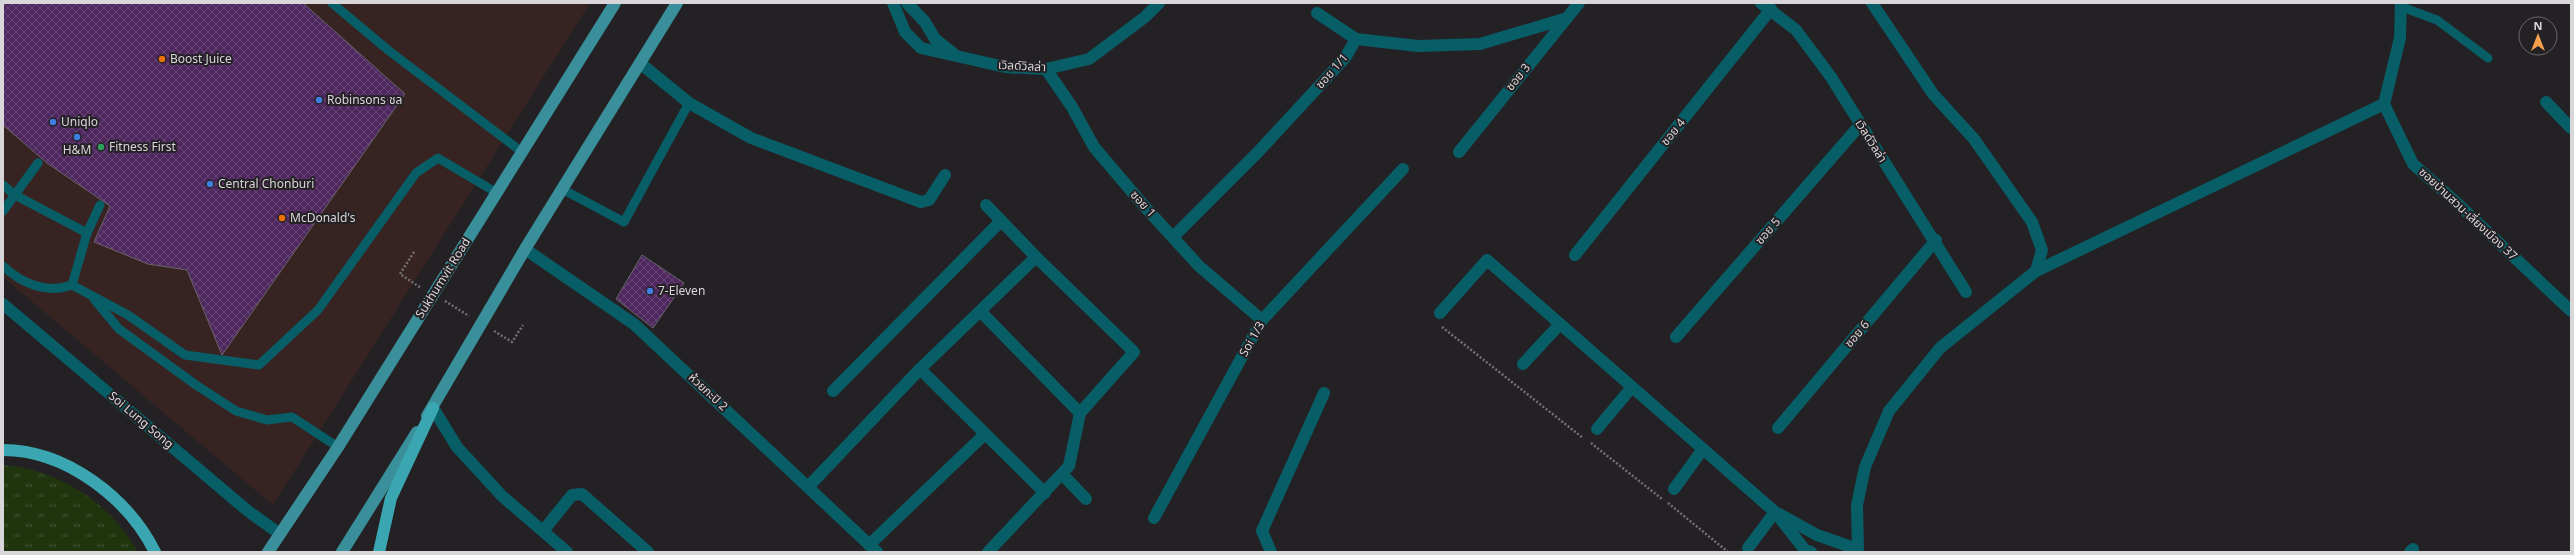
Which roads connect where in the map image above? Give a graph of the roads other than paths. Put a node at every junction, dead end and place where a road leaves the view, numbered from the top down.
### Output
1 (332, 3) edge
2 (615, 3) edge
3 (677, 3) edge
4 (893, 3) edge
5 (907, 3) edge
6 (1158, 3) edge
7 (1579, 3) edge
8 (1872, 3) edge
9 (2402, 5) edge
10 (1766, 6) edge
11 (1317, 14) dead end
12 (1564, 19) junction
13 (1356, 39) junction
14 (958, 57) junction
15 (2488, 58) dead end
16 (640, 63) junction
17 (1046, 69) junction
18 (689, 102) junction
19 (2546, 102) dead end
20 (2384, 104) junction
21 (1860, 125) junction
22 (2571, 128) edge
23 (522, 152) junction
24 (1459, 152) dead end
25 (38, 163) dead end
26 (1403, 168) dead end
27 (945, 175) dead end
28 (3, 185) edge
29 (562, 189) junction
30 (497, 193) junction
31 (15, 195) junction
32 (100, 205) dead end
33 (986, 205) dead end
34 (3, 211) edge
35 (1000, 222) junction
36 (87, 233) junction
37 (1173, 237) junction
38 (1936, 240) junction
39 (525, 249) junction
40 (1575, 256) dead end
41 (1036, 257) junction
42 (3, 266) edge
43 (2036, 271) junction
44 (72, 286) junction
45 (1966, 292) dead end
46 (92, 296) junction
47 (3, 304) edge
48 (2571, 311) edge
49 (981, 312) junction
50 (1440, 313) road end
51 (1262, 320) junction
52 (1560, 324) junction
53 (1676, 337) dead end
54 (1523, 364) dead end
55 (920, 369) junction
56 (1632, 387) junction
57 (833, 391) dead end
58 (1324, 392) dead end
59 (433, 408) junction
60 (1080, 413) junction
61 (1778, 428) dead end
62 (1597, 429) dead end
63 (985, 434) junction
64 (338, 447) junction
65 (1703, 449) junction
66 (3, 450) edge
67 (1062, 474) junction
68 (808, 487) junction
69 (1674, 489) dead end
70 (1045, 493) junction
71 (1086, 499) dead end
72 (1775, 512) junction
73 (1154, 518) dead end
74 (543, 531) junction
75 (280, 534) junction
76 (1748, 548) dead end
77 (873, 549) edge
78 (1857, 551) edge
79 (155, 552) edge
80 (268, 552) edge
81 (342, 552) edge
82 (379, 552) edge
83 (567, 552) edge
84 (648, 552) edge
85 (988, 552) edge
86 (1271, 552) edge
87 (1811, 552) edge

1 - 23 lane
2 - 23 main road, Sukhumvit Road
3 - 16 main road
4 - 14 street, เวิลด์วิลล่า
5 - 14 street
6 - 17 street, เวิลด์วิลล่า
7 - 12 street, ซอย 3
8 - 43 street
9 - 15 lane
9 - 20 street
10 - 21 street, เวิลด์วิลล่า
10 - 40 street, ซอย 4
11 - 13 street
12 - 13 street
12 - 24 street, ซอย 3
13 - 37 street, ซอย 1/1
14 - 17 street, เวิลด์วิลล่า
16 - 18 street
16 - 29 main road
17 - 37 street, ซอย 1
18 - 27 street
18 - 29 lane
19 - 22 street
20 - 43 street
20 - 48 street, ซอยบ้านสวน-เลี่ยงเมือง 37
21 - 38 street, เวิลด์วิลล่า
21 - 53 street, ซอย 5
23 - 30 main road, Sukhumvit Road
25 - 31 lane
26 - 51 street, Soi 1/3
28 - 31 lane
29 - 39 main road
30 - 46 lane
30 - 64 main road, Sukhumvit Road
31 - 34 lane
31 - 36 lane
32 - 36 lane
33 - 35 street
35 - 41 street
35 - 57 street
36 - 44 lane
37 - 51 street, ซอย 1
38 - 45 street, เวิลด์วิลล่า
38 - 61 street, ซอย 6
39 - 59 main road
39 - 68 street, ห้วยกะปิ 2
41 - 49 street
41 - 60 street
42 - 44 lane
43 - 78 street
44 - 46 lane
46 - 64 lane
47 - 75 street, Soi Lung Song
49 - 55 street
49 - 60 street
50 - 52 street
51 - 73 street, Soi 1/3
52 - 54 street
52 - 56 street
55 - 63 street
55 - 68 street
56 - 62 street
56 - 65 street
58 - 86 street
59 - 74 street
59 - 81 main road
59 - 82 highway
60 - 67 street
63 - 70 street
63 - 77 street
64 - 75 main road, Sukhumvit Road
65 - 69 street
65 - 72 street
66 - 79 highway
67 - 70 street
67 - 71 street
68 - 77 street, ห้วยกะปิ 2
70 - 85 street
72 - 76 street
72 - 78 street
72 - 87 street
74 - 83 street
74 - 84 street
75 - 80 main road, Sukhumvit Road

